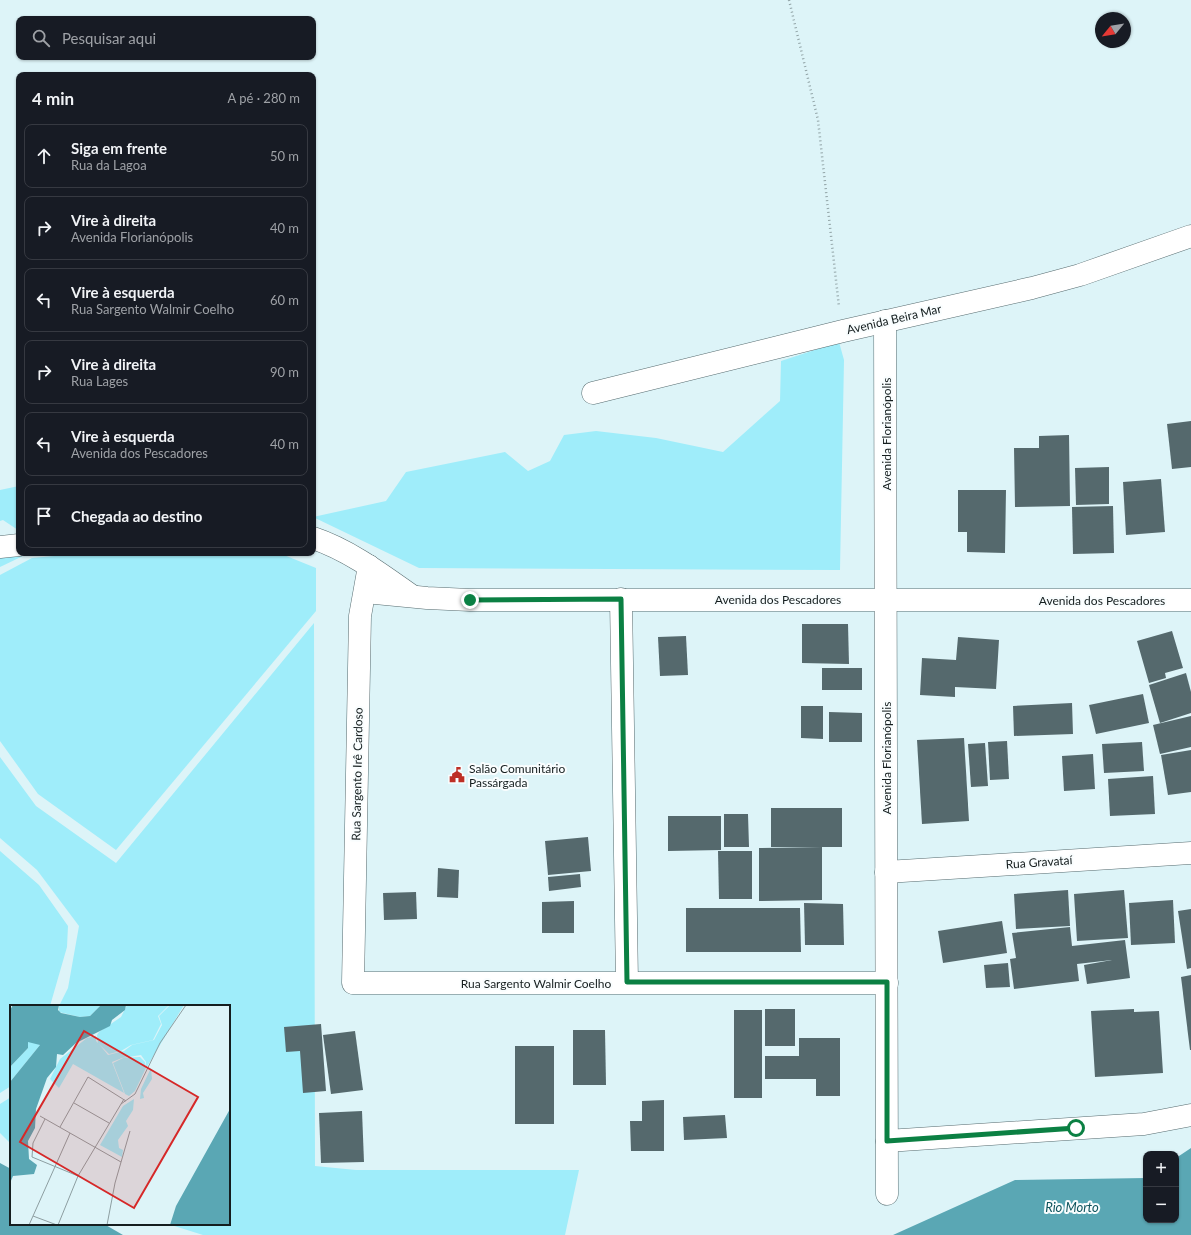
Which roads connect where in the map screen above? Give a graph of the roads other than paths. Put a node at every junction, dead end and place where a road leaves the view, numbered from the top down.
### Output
1 (1191, 236) edge
2 (885, 321) junction
3 (593, 393) dead end
4 (316, 539) edge
5 (16, 545) edge
6 (0, 546) edge
7 (369, 566) junction
8 (365, 592) junction
9 (413, 596) junction
10 (621, 599) junction
11 (886, 599) junction
12 (1191, 600) edge
13 (1191, 853) edge
14 (886, 872) junction
15 (627, 982) junction
16 (887, 982) junction
17 (353, 983) joint
18 (1191, 1115) edge
19 (887, 1141) junction
20 (887, 1194) dead end

1 - 2 street, Avenida Beira Mar
2 - 3 street, Avenida Beira Mar
2 - 11 street, Avenida Florianópolis
4 - 7 street
5 - 6 street
7 - 8 street, Rua Sargento Irê Cardoso
7 - 9 street
8 - 9 street, Avenida dos Pescadores
8 - 17 street, Rua Sargento Irê Cardoso
9 - 10 street, Avenida dos Pescadores
10 - 11 street, Avenida dos Pescadores
10 - 15 street
11 - 12 street, Avenida dos Pescadores
11 - 14 street, Avenida Florianópolis
13 - 14 street, Rua Gravataí
14 - 16 street, Avenida Florianópolis
15 - 16 street, Rua Sargento Walmir Coelho
15 - 17 street, Rua Sargento Walmir Coelho
16 - 19 street, Avenida Florianópolis
18 - 19 street
19 - 20 street, Avenida Florianópolis

